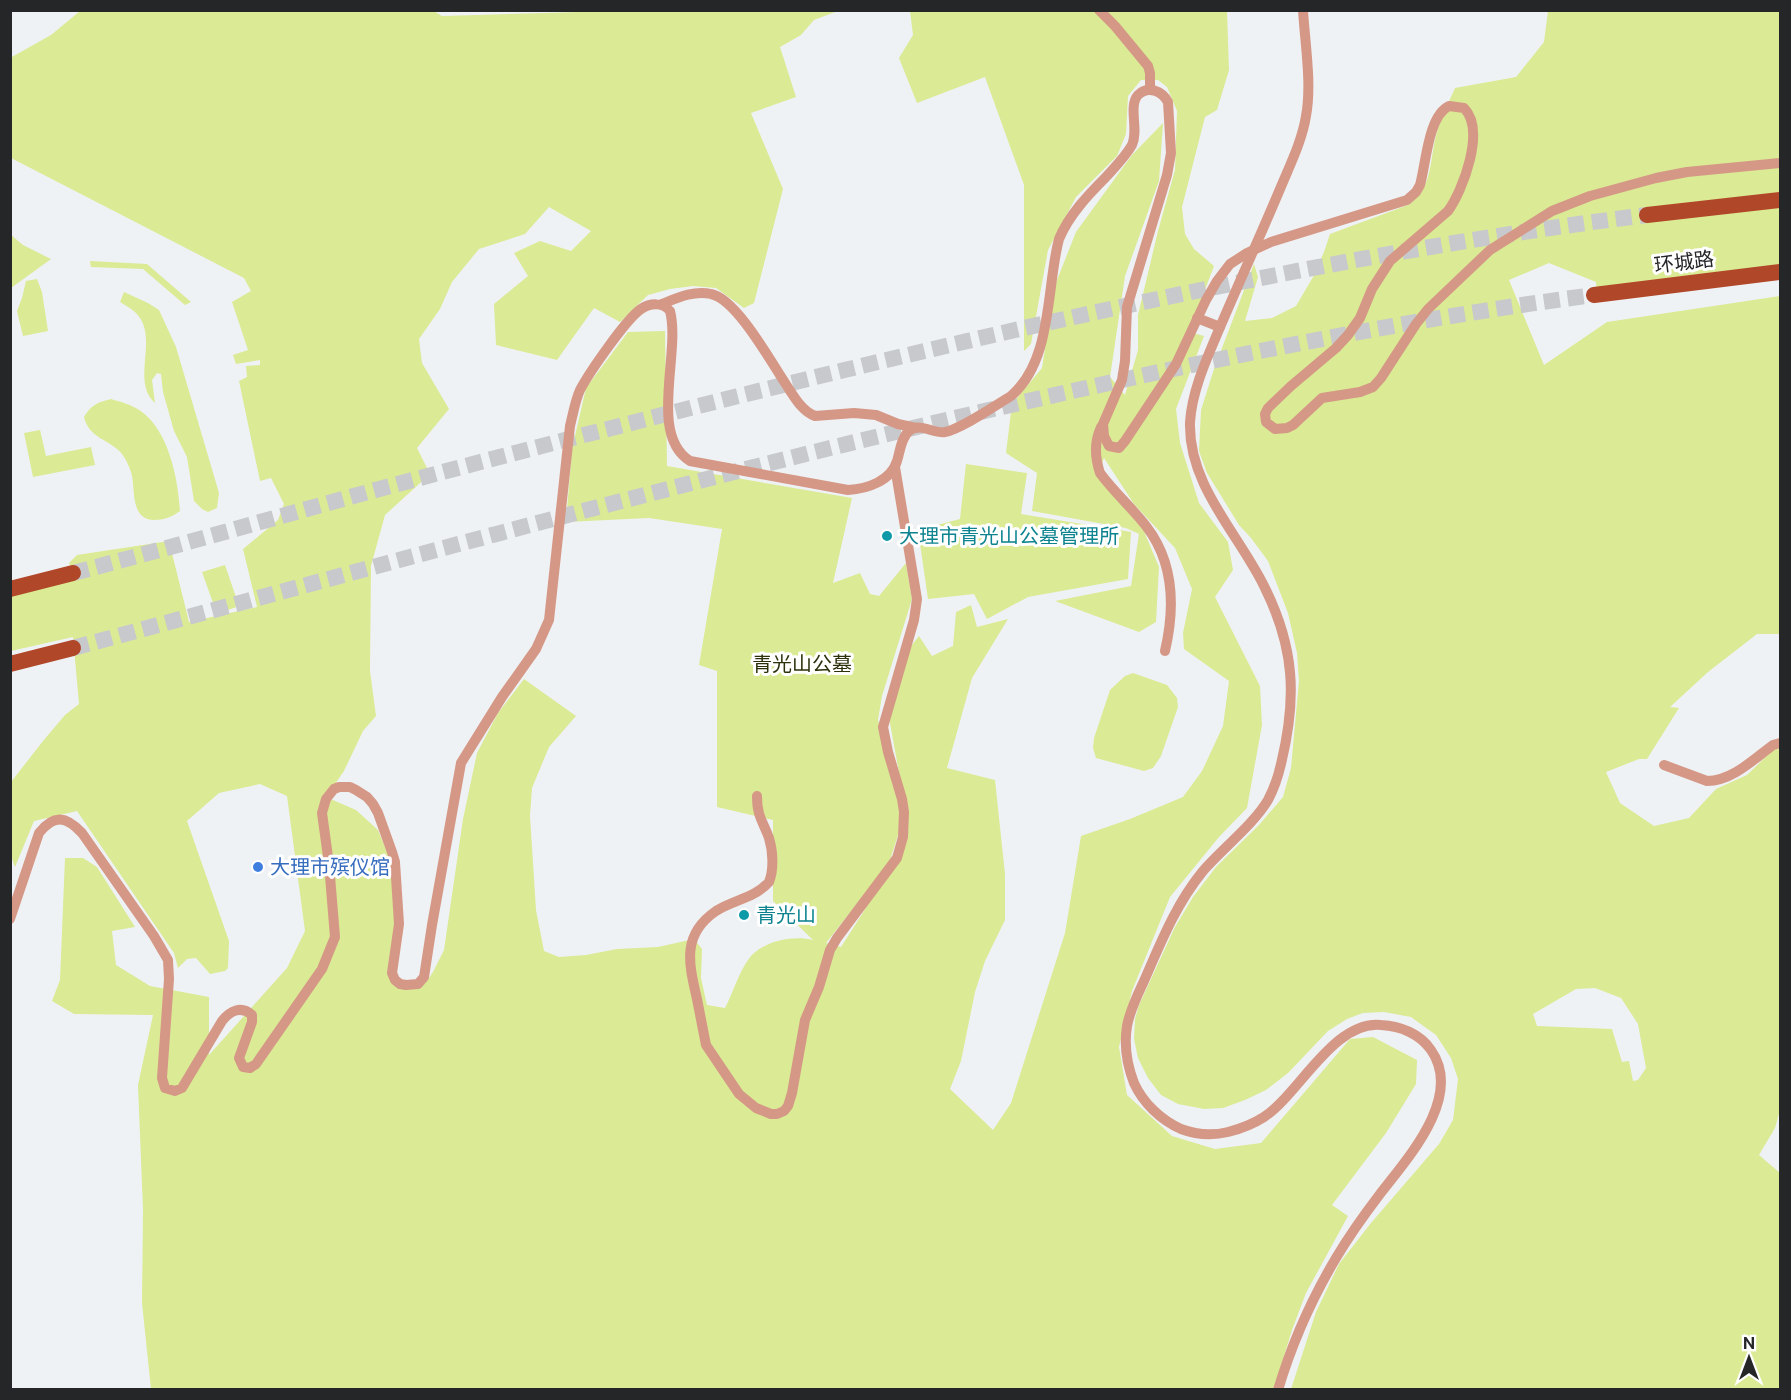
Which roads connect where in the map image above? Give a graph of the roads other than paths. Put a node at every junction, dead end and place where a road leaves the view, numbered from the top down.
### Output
1 (1099, 10) edge
2 (1303, 10) edge
3 (1150, 90) junction
4 (1780, 163) edge
5 (1780, 200) edge
6 (1647, 215) tunnel mouth
7 (1780, 272) edge
8 (1594, 295) tunnel mouth
9 (662, 304) junction
10 (1197, 318) junction
11 (1220, 327) junction
12 (1103, 424) junction
13 (916, 428) junction
14 (895, 467) junction
15 (73, 573) tunnel mouth
16 (10, 589) edge
17 (73, 648) tunnel mouth
18 (1165, 651) dead end
19 (10, 664) edge
20 (1780, 743) edge
21 (1664, 765) dead end
22 (757, 796) dead end
23 (10, 918) edge
24 (1278, 1389) edge

1 - 3 street
2 - 11 street
3 - 12 street
3 - 13 street
4 - 10 street
5 - 6 main road
7 - 8 main road, 环城路
9 - 13 street
9 - 14 street
9 - 23 street
10 - 11 street
10 - 12 street
11 - 24 street
12 - 18 street
13 - 14 street
14 - 22 street
15 - 16 main road
17 - 19 main road
20 - 21 street

